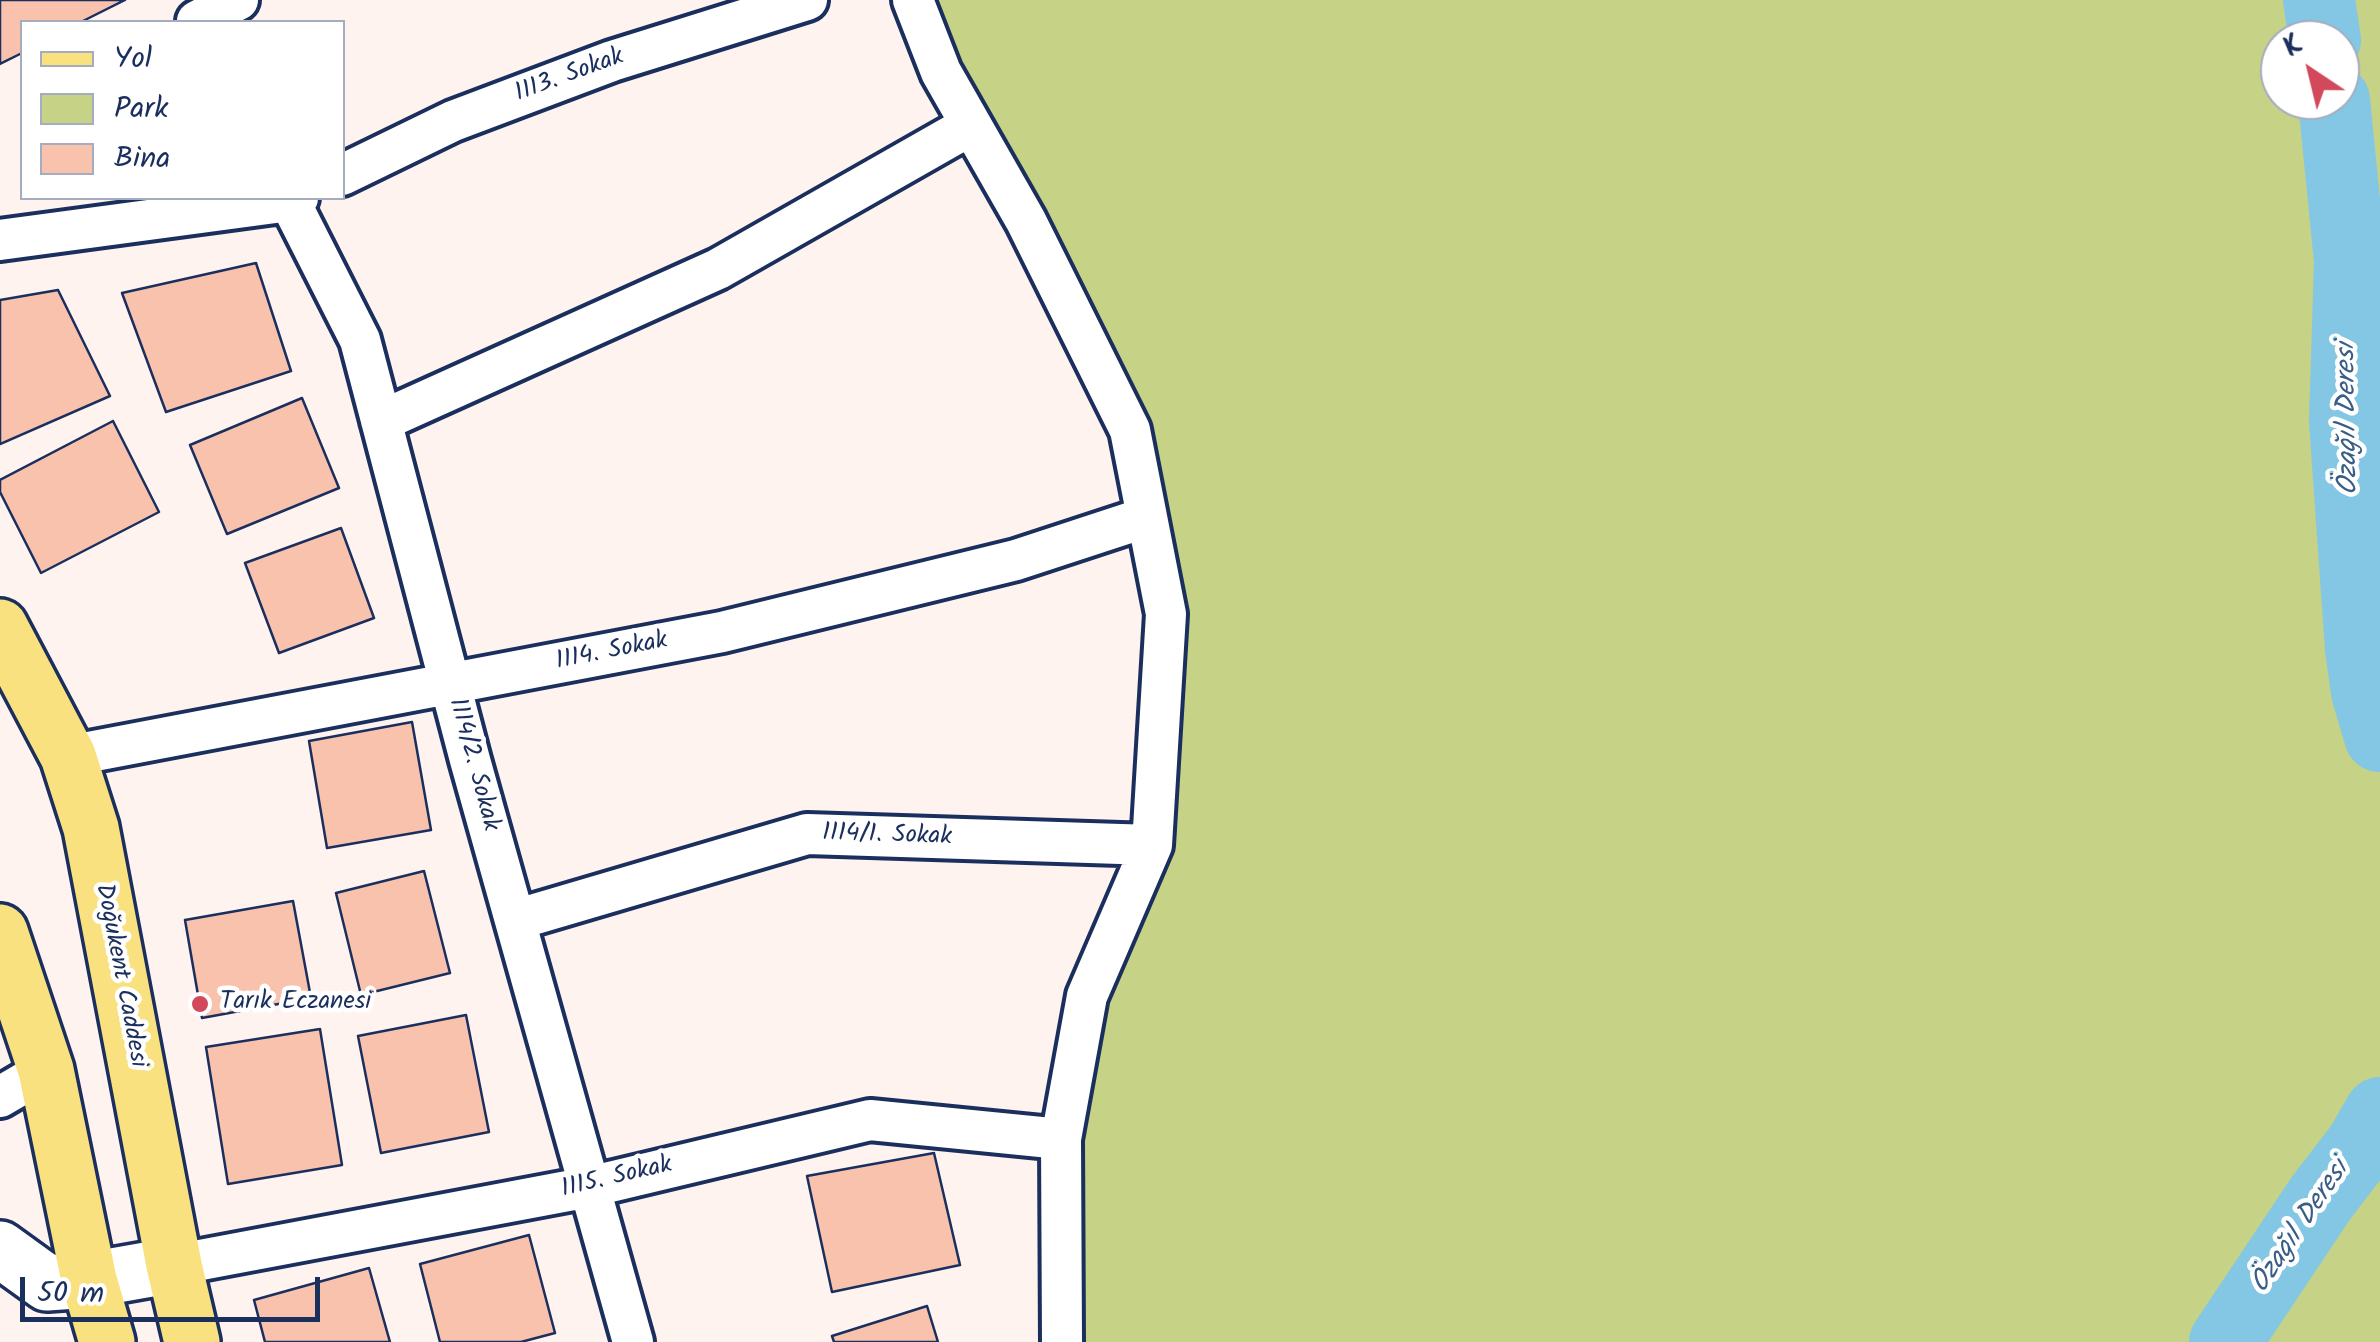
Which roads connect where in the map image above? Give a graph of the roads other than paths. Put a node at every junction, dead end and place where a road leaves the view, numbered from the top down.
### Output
1 (238, 0) edge
2 (806, 0) edge
3 (913, 0) edge
4 (193, 14) edge
5 (970, 125) junction
6 (345, 174) edge
7 (285, 200) edge
8 (292, 200) edge
9 (0, 240) edge
10 (381, 421) junction
11 (1147, 517) junction
12 (0, 626) edge
13 (450, 684) junction
14 (68, 756) junction
15 (1152, 846) junction
16 (515, 920) junction
17 (0, 932) edge
18 (46, 1070) junction
19 (0, 1096) edge
20 (1061, 1139) junction
21 (589, 1187) junction
22 (0, 1249) edge
23 (174, 1264) junction
24 (89, 1280) junction
25 (106, 1342) edge
26 (192, 1342) edge
27 (632, 1342) edge
28 (1062, 1342) edge

1 - 4 street
2 - 6 street, 1113. Sokak
3 - 5 street
5 - 10 street
5 - 11 street
7 - 9 street
8 - 10 street, 1114/2. Sokak
10 - 13 street, 1114/2. Sokak
11 - 13 street, 1114. Sokak
11 - 15 street
12 - 14 main road, Doğukent Caddesi
13 - 14 street, 1114. Sokak
13 - 16 street, 1114/2. Sokak
14 - 23 main road, Doğukent Caddesi
15 - 16 street, 1114/1. Sokak
15 - 20 street
16 - 21 street, 1114/2. Sokak
17 - 18 main road
18 - 19 street
18 - 24 main road
20 - 21 street, 1115. Sokak
20 - 28 street
21 - 23 street, 1115. Sokak
21 - 27 street, 1114/2. Sokak
22 - 24 main road
23 - 24 main road
23 - 26 main road, Doğukent Caddesi
24 - 25 main road

